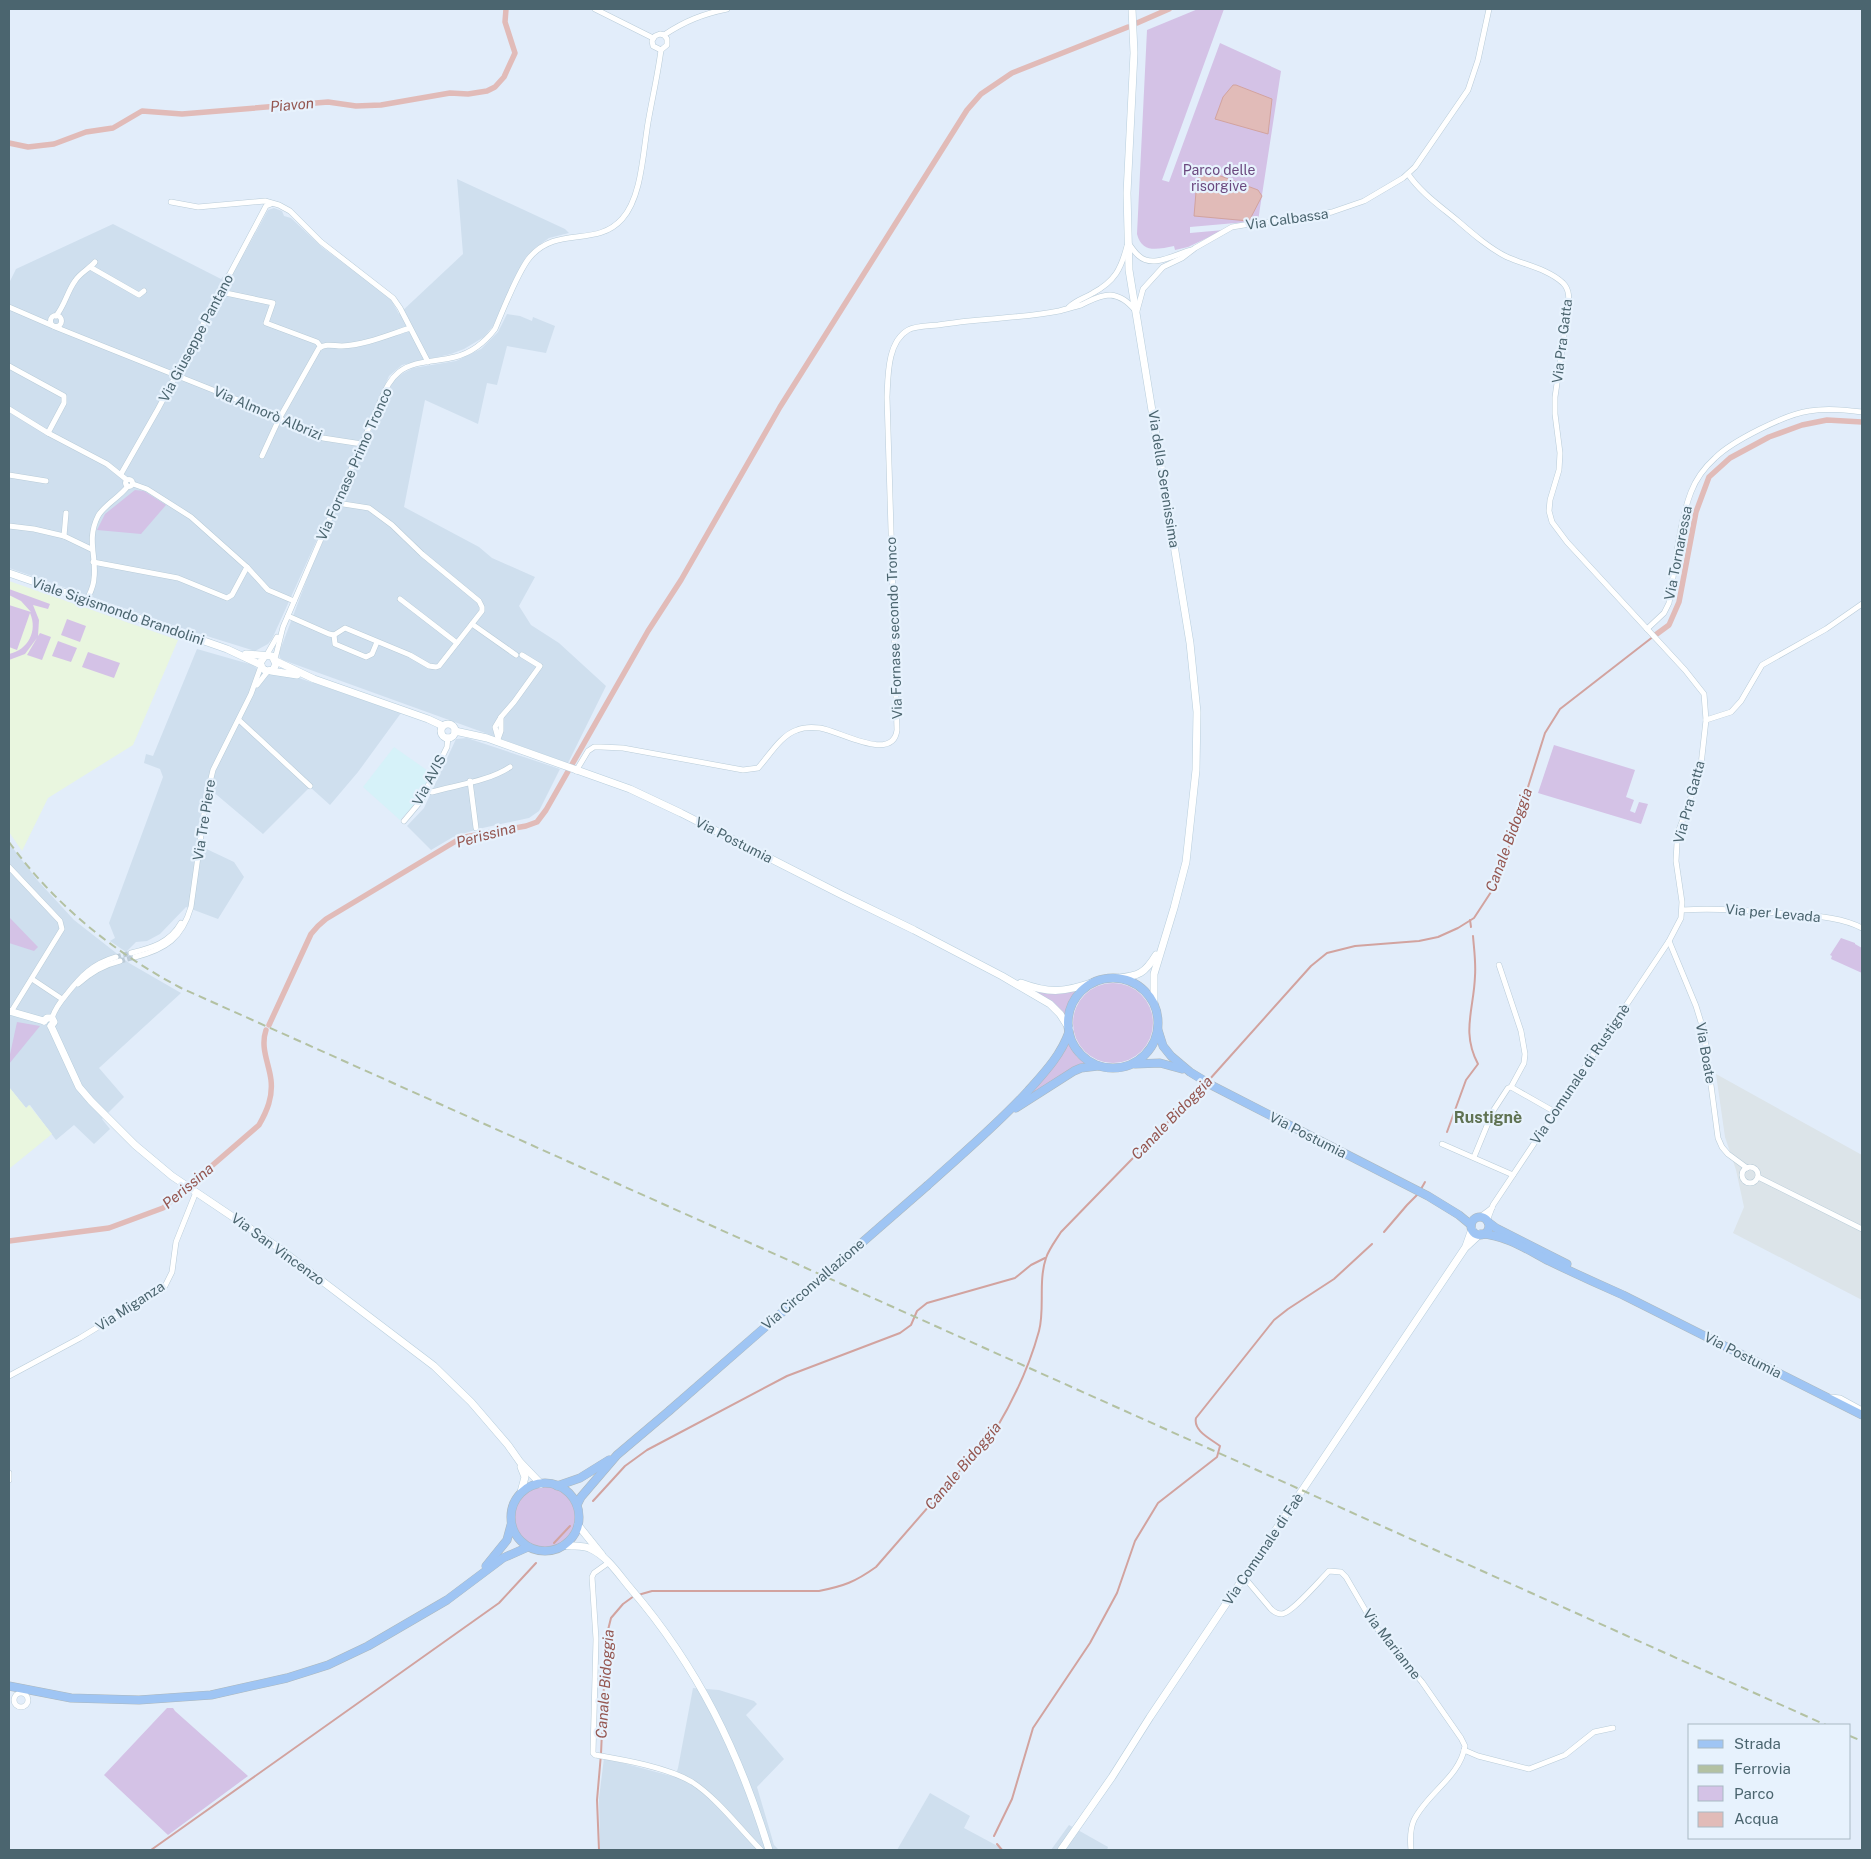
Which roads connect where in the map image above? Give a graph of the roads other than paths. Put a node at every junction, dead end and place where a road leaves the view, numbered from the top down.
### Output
1 (595, 9) edge
2 (727, 9) edge
3 (1132, 9) edge
4 (1489, 9) edge
5 (664, 35) junction
6 (653, 38) junction
7 (661, 50) junction
8 (1408, 174) junction
9 (170, 202) dead end
10 (271, 204) junction
11 (1127, 243) junction
12 (1192, 250) junction
13 (95, 262) dead end
14 (90, 267) junction
15 (144, 291) dead end
16 (221, 292) junction
17 (9, 307) edge
18 (1068, 307) junction
19 (1137, 313) junction
20 (59, 319) junction
21 (51, 320) junction
22 (42, 321) junction
23 (54, 326) junction
24 (410, 328) junction
25 (68, 331) junction
26 (321, 347) junction
27 (428, 362) junction
28 (9, 366) edge
29 (176, 376) junction
30 (9, 409) edge
31 (1862, 412) edge
32 (279, 419) junction
33 (48, 433) junction
34 (362, 444) junction
35 (262, 456) dead end
36 (121, 474) junction
37 (9, 475) edge
38 (46, 481) dead end
39 (129, 484) junction
40 (337, 503) junction
41 (66, 513) dead end
42 (9, 526) edge
43 (64, 536) junction
44 (92, 548) junction
45 (93, 562) junction
46 (247, 567) junction
47 (9, 573) edge
48 (400, 598) dead end
49 (87, 600) junction
50 (294, 601) junction
51 (1862, 604) edge
52 (288, 616) junction
53 (472, 624) junction
54 (283, 627) junction
55 (1648, 630) junction
56 (334, 635) junction
57 (377, 642) junction
58 (457, 643) junction
59 (227, 649) junction
60 (265, 656) junction
61 (275, 660) junction
62 (261, 666) junction
63 (270, 671) junction
64 (314, 679) junction
65 (252, 694) junction
66 (239, 720) junction
67 (1706, 720) junction
68 (443, 726) junction
69 (455, 731) junction
70 (448, 737) junction
71 (497, 740) junction
72 (510, 767) dead end
73 (576, 771) junction
74 (470, 782) junction
75 (310, 786) dead end
76 (426, 789) junction
77 (404, 821) dead end
78 (476, 828) dead end
79 (9, 867) edge
80 (1682, 910) junction
81 (1862, 928) edge
82 (1669, 941) junction
83 (1162, 946) junction
84 (133, 955) tunnel mouth
85 (118, 959) tunnel mouth
86 (1500, 965) dead end
87 (1002, 976) junction
88 (1118, 978) junction
89 (32, 979) junction
90 (1094, 982) junction
91 (62, 999) junction
92 (1154, 1002) junction
93 (10, 1012) edge
94 (52, 1018) junction
95 (44, 1021) junction
96 (51, 1026) junction
97 (1069, 1030) junction
98 (1158, 1030) junction
99 (1132, 1064) junction
100 (1099, 1066) junction
101 (1190, 1072) junction
102 (1511, 1087) junction
103 (1555, 1112) junction
104 (1008, 1113) junction
105 (1442, 1144) dead end
106 (1474, 1157) junction
107 (1746, 1169) junction
108 (1512, 1175) junction
109 (1758, 1177) junction
110 (194, 1191) junction
111 (1479, 1222) junction
112 (1862, 1229) edge
113 (1481, 1234) junction
114 (1465, 1248) junction
115 (1623, 1295) junction
116 (9, 1376) edge
117 (1823, 1395) junction
118 (1862, 1410) edge
119 (1862, 1415) edge
120 (617, 1454) junction
121 (520, 1462) junction
122 (9, 1473) edge
123 (9, 1480) edge
124 (541, 1484) junction
125 (557, 1486) junction
126 (522, 1492) junction
127 (576, 1505) junction
128 (511, 1523) junction
129 (578, 1525) junction
130 (564, 1545) junction
131 (528, 1547) junction
132 (606, 1560) junction
133 (1244, 1577) junction
134 (475, 1578) junction
135 (9, 1686) edge
136 (9, 1694) edge
137 (18, 1694) junction
138 (14, 1702) junction
139 (1613, 1728) dead end
140 (1464, 1750) junction
141 (761, 1850) edge
142 (769, 1850) edge
143 (1061, 1850) edge
144 (1411, 1850) edge

1 - 6 street
2 - 5 street
3 - 11 main road, Via della Serenissima
4 - 8 street
5 - 6 street
5 - 7 street
6 - 7 street
7 - 27 street, Via Fornase Primo Tronco
8 - 12 street, Via Calbassa
8 - 55 street, Via Pra Gatta
9 - 10 street
10 - 16 street, Via Giuseppe Pantano
10 - 24 street
11 - 12 street, Via Calbassa
11 - 18 street, Via Fornase secondo Tronco
11 - 19 main road, Via della Serenissima
12 - 19 street, Via Calbassa
13 - 14 street
14 - 15 street
14 - 20 street
16 - 26 street
16 - 29 street, Via Giuseppe Pantano
17 - 22 street, Via Almorò Albrizi
18 - 19 street, Via Fornase secondo Tronco
18 - 73 street, Via Fornase secondo Tronco
19 - 83 main road, Via della Serenissima
20 - 21 street
20 - 23 street
20 - 25 street
21 - 22 street
21 - 23 street
22 - 23 street, Via Almorò Albrizi
23 - 25 street, Via Almorò Albrizi
24 - 26 street
24 - 27 street
25 - 29 street, Via Almorò Albrizi
26 - 32 street
27 - 34 street, Via Fornase Primo Tronco
28 - 33 street
29 - 32 street, Via Almorò Albrizi
29 - 36 street, Via Giuseppe Pantano
30 - 33 street
31 - 55 street, Via Tornaressa
32 - 34 street, Via Almorò Albrizi
32 - 35 street
33 - 36 street
34 - 40 street, Via Fornase Primo Tronco
36 - 39 street
37 - 38 street
39 - 44 street
39 - 46 street
40 - 50 street, Via Fornase Primo Tronco
40 - 53 street
41 - 43 street
42 - 43 street
43 - 44 street
44 - 45 street
45 - 46 street
45 - 49 street
46 - 50 street
47 - 49 main road, Viale Sigismondo Brandolini
48 - 58 street
49 - 59 main road, Viale Sigismondo Brandolini
50 - 52 street, Via Fornase Primo Tronco
51 - 67 street
52 - 54 street, Via Fornase Primo Tronco
52 - 56 street
53 - 58 street
53 - 71 street
54 - 60 street, Via Fornase Primo Tronco
54 - 61 street, Via Fornase Primo Tronco
55 - 67 street, Via Pra Gatta
56 - 57 street
56 - 57 street
57 - 58 street
59 - 60 main road, Viale Sigismondo Brandolini
59 - 62 main road, Viale Sigismondo Brandolini
60 - 61 main road, Viale Sigismondo Brandolini
60 - 62 main road
61 - 63 main road
61 - 64 main road
62 - 63 main road, Viale Sigismondo Brandolini
62 - 65 street, Via Tre Piere
63 - 64 main road
63 - 65 street, Via Tre Piere
64 - 68 main road
65 - 66 street, Via Tre Piere
66 - 75 street
66 - 84 street, Via Tre Piere
67 - 80 street, Via Pra Gatta
68 - 69 main road
68 - 70 main road
69 - 70 main road
69 - 71 main road, Via Postumia
70 - 76 street, Via AVIS
71 - 73 main road, Via Postumia
72 - 74 street
73 - 87 main road, Via Postumia
74 - 76 street
74 - 78 street
76 - 77 street, Via AVIS
79 - 89 street
80 - 81 street, Via per Levada
80 - 82 street, Via Pra Gatta
82 - 103 street, Via Comunale di Rustignè
82 - 107 street, Via Boate
83 - 88 main road
83 - 92 main road
85 - 91 street
86 - 102 street
87 - 90 main road, Via Postumia
87 - 97 main road, Via Postumia
88 - 90 main road
88 - 92 main road
89 - 91 street
89 - 93 street
90 - 97 main road
91 - 94 street
92 - 98 main road
93 - 95 main road
94 - 95 main road
94 - 96 main road
95 - 96 main road
96 - 110 main road, Via San Vincenzo
97 - 100 main road
97 - 104 main road, Via Circonvallazione
98 - 99 main road
98 - 101 main road, Via Postumia
99 - 100 main road
99 - 101 main road, Via Postumia
100 - 104 main road, Via Circonvallazione
101 - 111 main road, Via Postumia
102 - 103 street
102 - 106 street
103 - 108 street, Via Comunale di Rustignè
104 - 120 main road, Via Circonvallazione, bridge
105 - 106 street
106 - 108 street
107 - 109 street
107 - 109 street
108 - 111 street, Via Comunale di Rustignè
109 - 112 street
110 - 116 street, Via Miganza
110 - 121 main road, Via San Vincenzo
111 - 113 main road, Via Postumia
111 - 113 main road
111 - 114 main road, Via Comunale di Faè
111 - 115 main road, Via Postumia
113 - 114 main road, Via Comunale di Faè
113 - 115 main road, Via Postumia
114 - 133 main road, Via Comunale di Faè
115 - 117 main road, Via Postumia
117 - 118 street
117 - 119 main road, Via Postumia
120 - 125 main road, Via Circonvallazione
120 - 127 main road, Via Circonvallazione
121 - 124 main road, Via San Vincenzo
121 - 126 main road, Via San Vincenzo
122 - 123 street
124 - 125 main road
124 - 126 main road
125 - 127 main road
126 - 128 main road
127 - 129 main road
128 - 131 main road
128 - 134 main road
129 - 130 main road
129 - 132 main road
130 - 131 main road
130 - 132 main road
131 - 134 main road
132 - 141 street
132 - 142 main road
133 - 140 street, Via Marianne
133 - 143 main road, Via Comunale di Faè
134 - 135 main road
136 - 137 street
136 - 138 street
137 - 138 street
137 - 138 street
139 - 140 street
140 - 144 street

